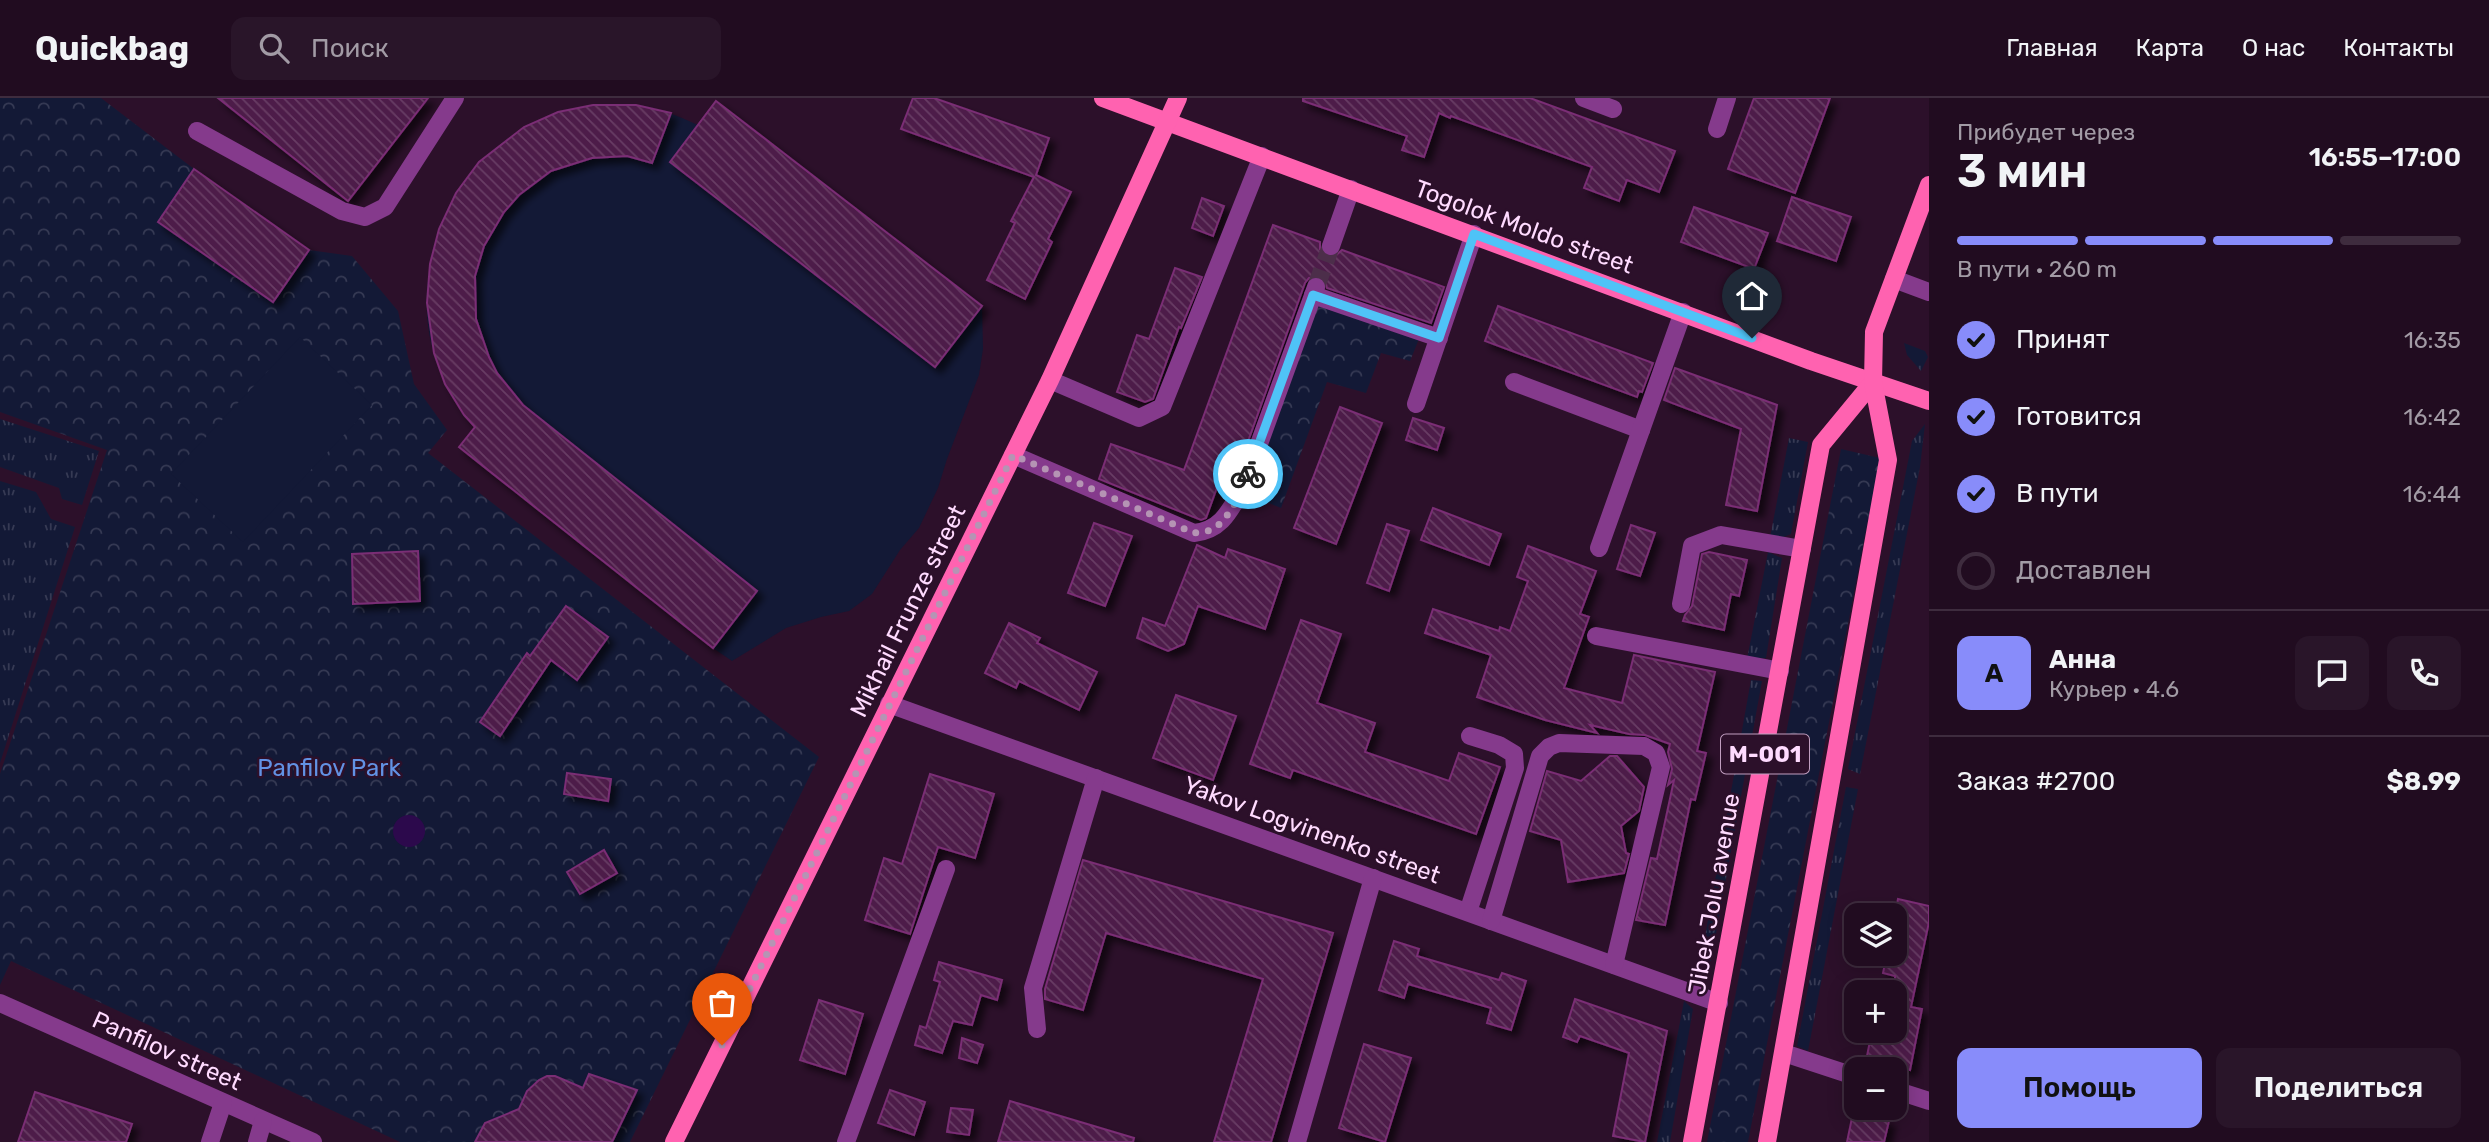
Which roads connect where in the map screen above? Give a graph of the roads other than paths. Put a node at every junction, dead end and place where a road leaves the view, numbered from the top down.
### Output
1 (455, 98) edge
2 (1103, 98) edge
3 (1178, 98) edge
4 (1584, 98) edge
5 (1727, 98) edge
6 (1613, 109) dead end
7 (1168, 122) junction
8 (1717, 130) dead end
9 (197, 131) dead end
10 (1262, 156) junction
11 (1929, 185) edge
12 (1351, 189) junction
13 (1474, 234) junction
14 (1331, 246) tunnel mouth
15 (1894, 279) junction
16 (1929, 292) edge
17 (1683, 313) junction
18 (1439, 338) junction
19 (1050, 380) junction
20 (1514, 382) dead end
21 (1873, 382) junction
22 (1929, 401) edge
23 (1416, 404) dead end
24 (1641, 430) junction
25 (1013, 455) junction
26 (1600, 548) dead end
27 (1802, 549) junction
28 (1681, 604) dead end
29 (1596, 636) dead end
30 (1780, 671) junction
31 (889, 704) junction
32 (1470, 736) dead end
33 (1096, 778) junction
34 (946, 869) dead end
35 (1373, 878) junction
36 (1468, 912) junction
37 (1491, 921) junction
38 (1614, 965) junction
39 (0, 1003) edge
40 (1719, 1003) junction
41 (1037, 1029) dead end
42 (1784, 1053) junction
43 (1844, 1073) edge
44 (1907, 1094) edge
45 (1929, 1101) edge
46 (223, 1103) junction
47 (263, 1121) junction
48 (211, 1142) edge
49 (257, 1142) edge
50 (313, 1142) edge
51 (674, 1142) edge
52 (846, 1142) edge
53 (1297, 1142) edge
54 (1692, 1142) edge
55 (1768, 1142) edge

1 - 9 street
2 - 7 main road, Togolok Moldo street
3 - 7 main road, Mikhail Frunze street
4 - 6 street
5 - 8 street
7 - 10 main road, Togolok Moldo street
7 - 19 main road, Mikhail Frunze street
10 - 12 main road, Togolok Moldo street
10 - 19 street
11 - 15 main road, М-001
12 - 13 main road, Togolok Moldo street
12 - 14 street
13 - 17 main road, Togolok Moldo street
13 - 18 street
15 - 16 street
15 - 21 main road, М-001
17 - 21 main road, Togolok Moldo street
17 - 24 street
18 - 23 street
18 - 25 street
19 - 25 main road, Mikhail Frunze street
20 - 24 street
21 - 22 main road, Togolok Moldo street
21 - 27 main road, Jibek Jolu avenue / М-001
21 - 42 main road, М-001
24 - 26 street
25 - 31 main road, Mikhail Frunze street
27 - 28 street
27 - 30 main road, Jibek Jolu avenue / М-001
29 - 30 street
30 - 40 main road, Jibek Jolu avenue / М-001
31 - 33 street, Yakov Logvinenko street
31 - 51 main road, Mikhail Frunze street
32 - 36 street
33 - 35 street, Yakov Logvinenko street
33 - 41 street
34 - 52 street
35 - 36 street, Yakov Logvinenko street
35 - 53 street
36 - 37 street, Yakov Logvinenko street
37 - 38 street, Yakov Logvinenko street
37 - 38 street
38 - 40 street, Yakov Logvinenko street
39 - 46 street, Panfilov street
40 - 54 main road, Jibek Jolu avenue / М-001
42 - 43 street
42 - 55 main road, М-001
44 - 45 street
46 - 47 street, Panfilov street
46 - 48 street
47 - 49 street
47 - 50 street, Panfilov street

